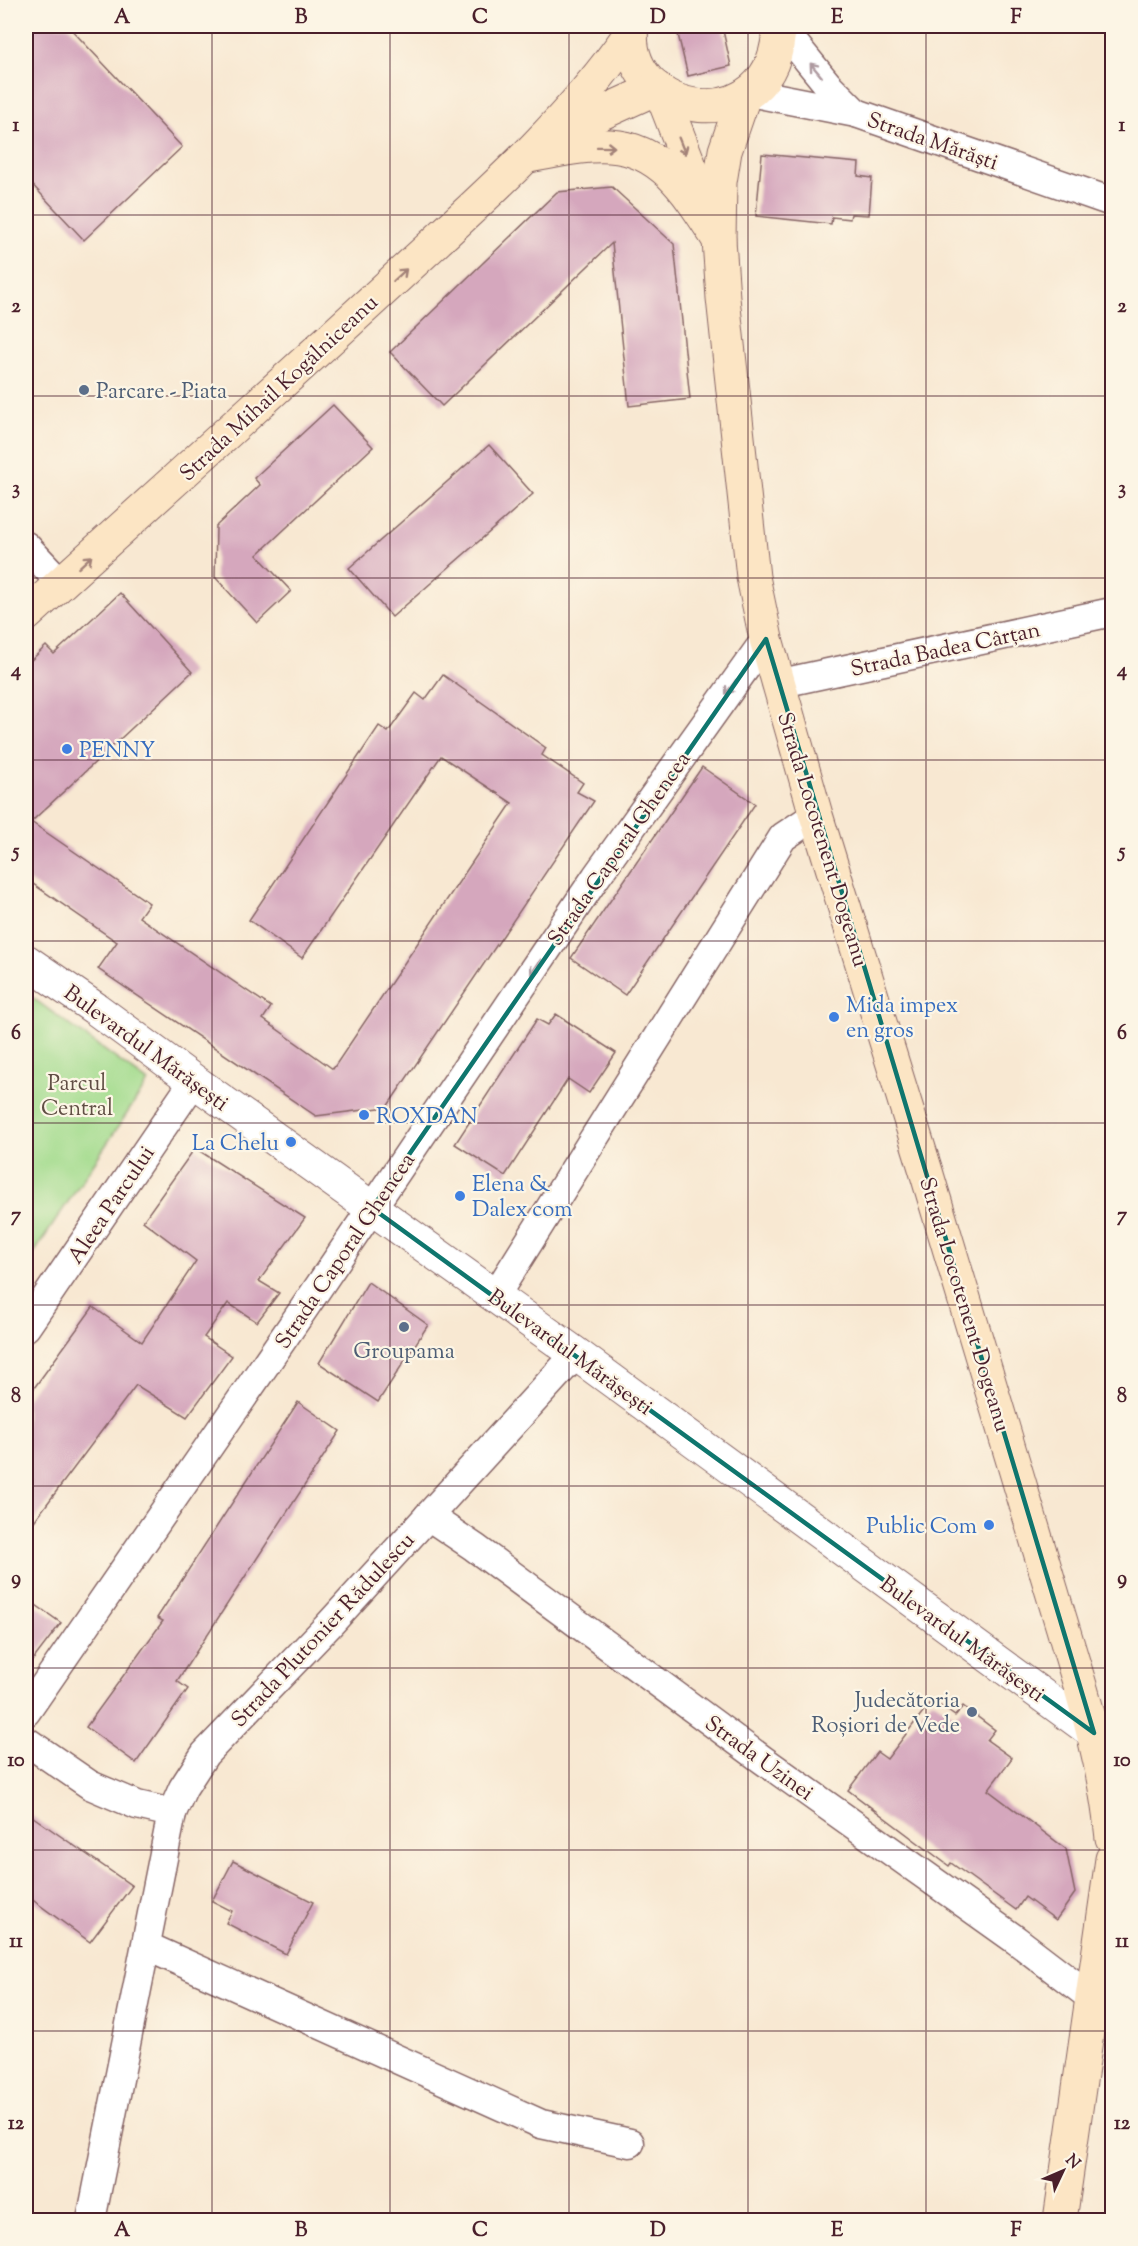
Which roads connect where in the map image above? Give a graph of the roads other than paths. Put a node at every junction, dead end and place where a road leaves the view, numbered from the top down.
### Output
1 (780, 26) edge
2 (631, 30) edge
3 (659, 90) junction
4 (747, 94) junction
5 (856, 113) junction
6 (528, 156) junction
7 (1113, 202) edge
8 (719, 240) junction
9 (26, 546) edge
10 (61, 583) junction
11 (1113, 612) edge
12 (26, 615) edge
13 (766, 639) junction
14 (777, 684) junction
15 (816, 815) junction
16 (26, 961) edge
17 (194, 1081) junction
18 (372, 1208) junction
19 (495, 1296) junction
20 (26, 1328) edge
21 (576, 1354) junction
22 (428, 1516) junction
23 (26, 1712) edge
24 (1103, 1740) edge
25 (26, 1741) edge
26 (172, 1813) junction
27 (1113, 1838) edge
28 (1113, 1859) edge
29 (146, 1946) junction
30 (1092, 1998) junction
31 (630, 2143) dead end
32 (91, 2220) edge
33 (1060, 2220) edge

1 - 4 main road
5 -> 1 street
2 - 3 main road
2 - 6 main road, Strada Mihail Kogălniceanu
3 - 4 main road
3 - 6 main road, Strada Mihail Kogălniceanu
3 -> 8 main road, Strada Locotenent Dogeanu
4 - 5 street, Strada Mărăști
4 - 8 main road, Strada Locotenent Dogeanu
5 - 7 street, Strada Mărăști
6 -> 8 main road
10 -> 6 main road, Strada Mihail Kogălniceanu
8 - 13 main road, Strada Locotenent Dogeanu
9 - 10 street
10 - 12 main road, Strada Mihail Kogălniceanu
11 - 14 street, Strada Badea Cârțan
13 - 14 main road, Strada Locotenent Dogeanu
13 -> 18 street, Strada Caporal Ghencea
14 - 15 main road, Strada Locotenent Dogeanu
15 - 19 street
15 - 24 main road, Strada Locotenent Dogeanu
16 - 17 street, Bulevardul Mărășești
17 - 18 street, Bulevardul Mărășești
17 - 20 street, Aleea Parcului
18 - 19 street, Bulevardul Mărășești
18 - 23 street, Strada Caporal Ghencea
19 - 21 street, Bulevardul Mărășești
21 - 22 street, Strada Plutonier Rădulescu
21 - 24 street, Bulevardul Mărășești
22 - 26 street, Strada Plutonier Rădulescu
22 - 30 street, Strada Uzinei
24 - 27 main road, Strada Locotenent Dogeanu
25 - 26 street
26 - 29 street, Strada Plutonier Rădulescu
28 - 30 main road
29 - 31 street
29 - 32 street, Strada Plutonier Rădulescu
30 - 33 main road

